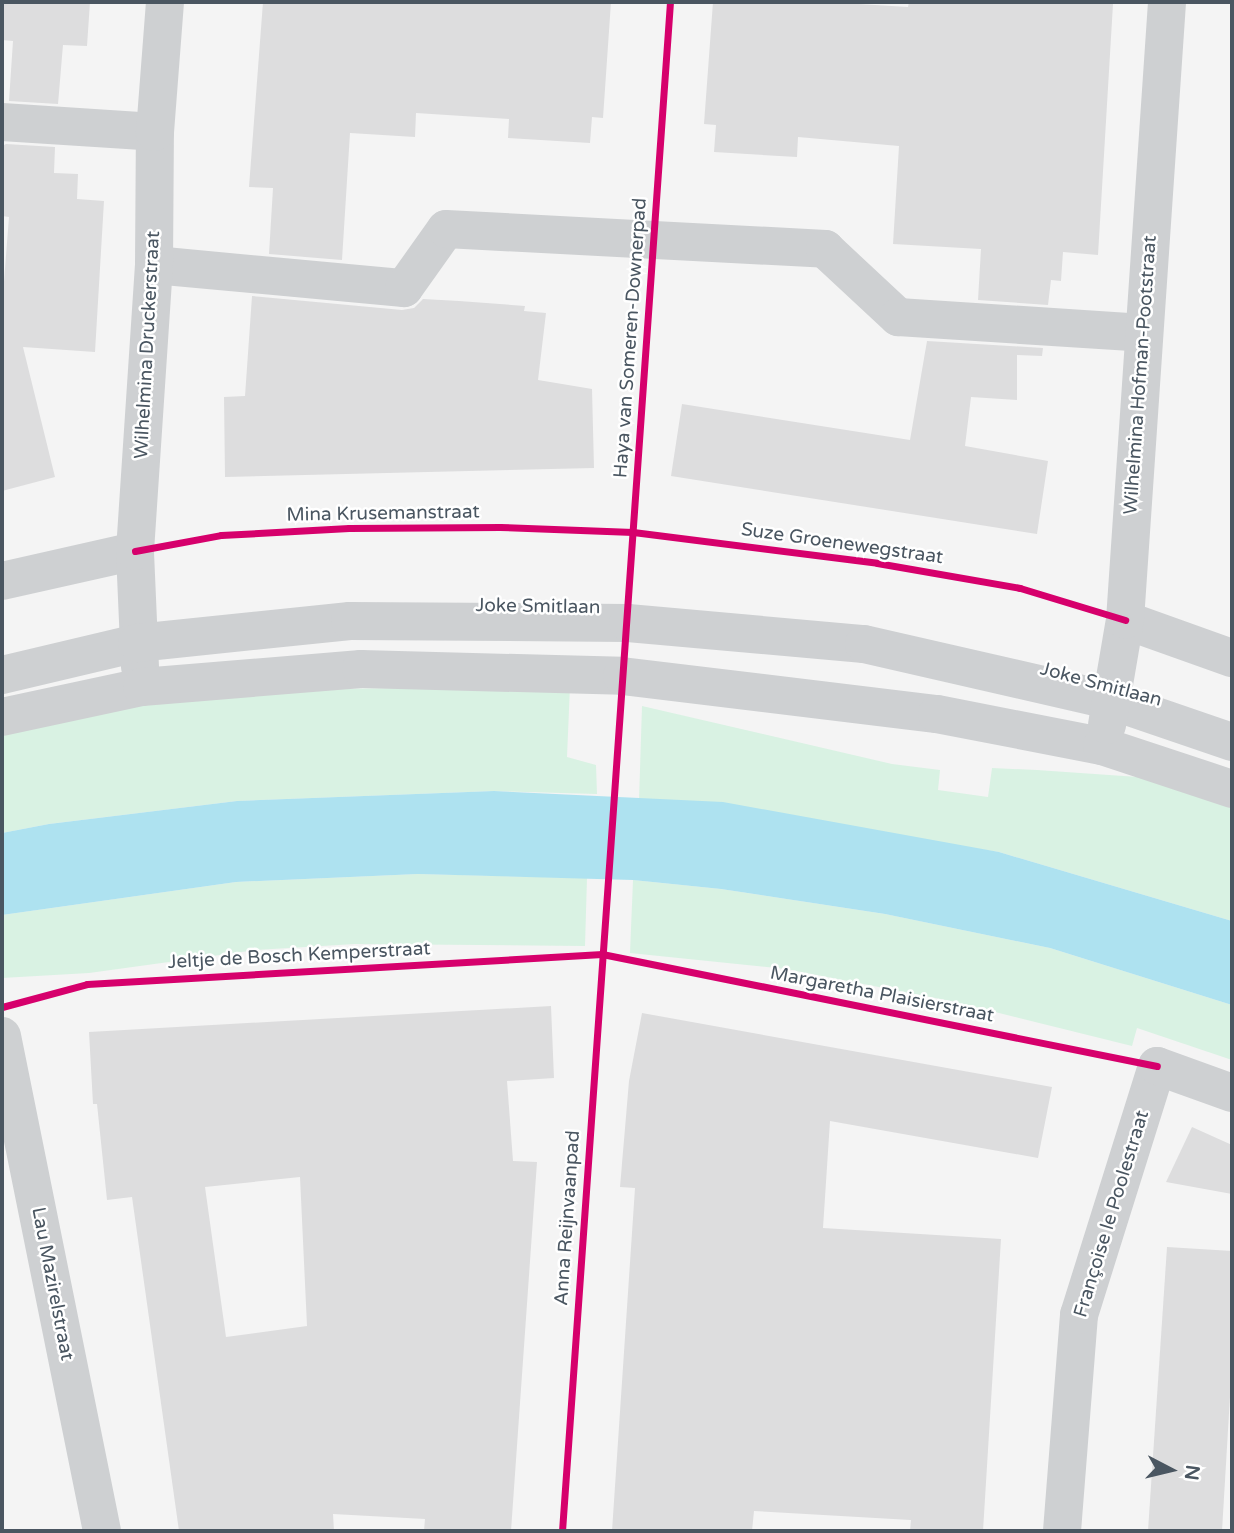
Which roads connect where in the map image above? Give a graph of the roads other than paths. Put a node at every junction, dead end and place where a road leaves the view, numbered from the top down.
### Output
1 (165, 2) edge
2 (1167, 2) edge
3 (2, 122) edge
4 (155, 132) junction
5 (155, 265) junction
6 (1143, 333) junction
7 (135, 551) junction
8 (2, 581) edge
9 (1125, 620) junction
10 (137, 642) junction
11 (1232, 658) edge
12 (2, 675) edge
13 (142, 687) junction
14 (1112, 701) junction
15 (2, 717) edge
16 (1232, 742) edge
17 (1102, 746) junction
18 (1232, 789) edge
19 (2, 1037) edge
20 (1232, 1094) edge
21 (102, 1531) edge
22 (1062, 1531) edge

1 - 4 street, Wilhelmina Druckerstraat
2 - 6 street, Wilhelmina Hofman-Pootstraat
3 - 4 street
4 - 5 street, Wilhelmina Druckerstraat
5 - 6 street
5 - 7 street, Wilhelmina Druckerstraat
6 - 9 street, Wilhelmina Hofman-Pootstraat
7 - 8 street
7 - 10 street, Wilhelmina Druckerstraat
9 - 11 street
9 - 14 street, Wilhelmina Hofman-Pootstraat
10 - 12 street, Joke Smitlaan
10 - 13 street, Wilhelmina Druckerstraat
10 - 14 street, Joke Smitlaan
13 - 15 street
13 - 17 street
14 - 16 street, Joke Smitlaan
14 - 17 street, Wilhelmina Hofman-Pootstraat
17 - 18 street
19 - 21 street, Lau Mazirelstraat
20 - 22 street, Françoise le Poolestraat

